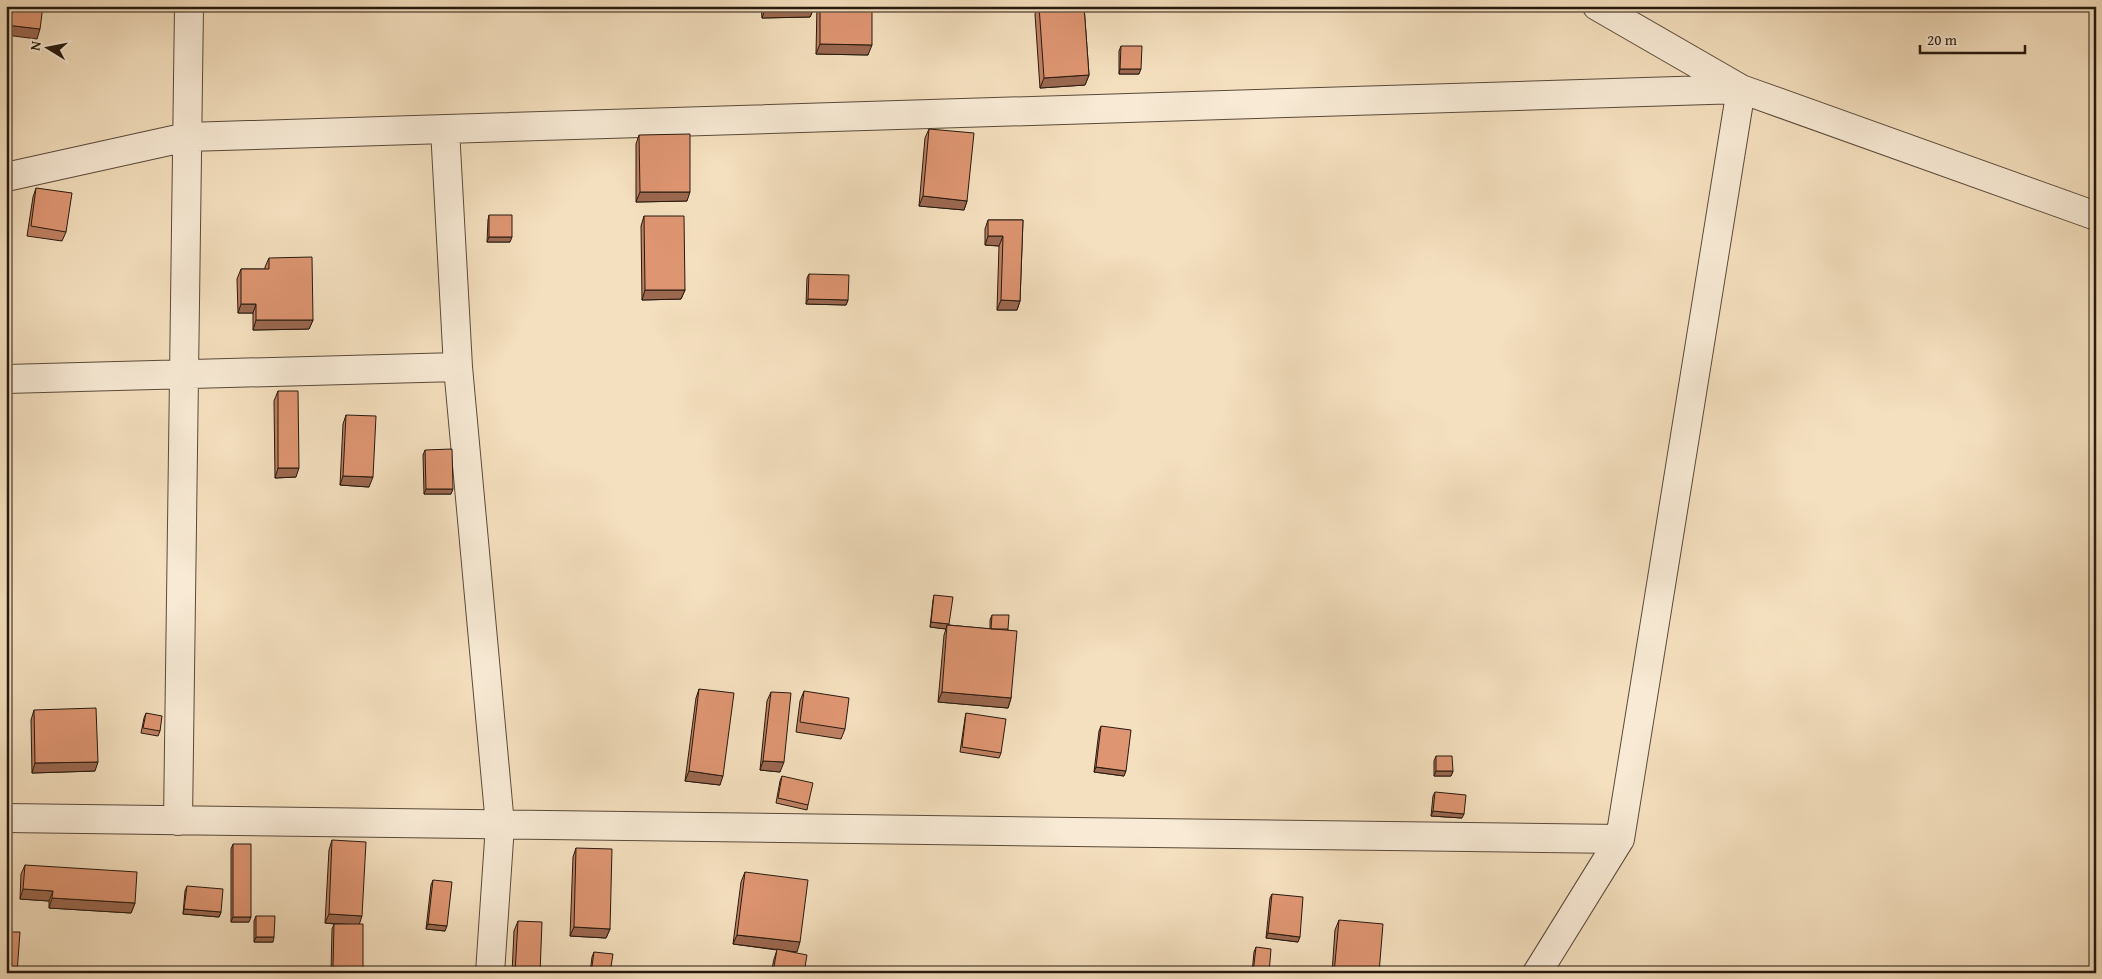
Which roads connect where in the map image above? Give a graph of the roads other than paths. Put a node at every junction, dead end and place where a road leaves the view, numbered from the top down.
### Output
1 (189, 6) edge
2 (1597, 6) edge
3 (1741, 90) junction
4 (445, 129) junction
5 (187, 137) junction
6 (6, 177) edge
7 (2096, 216) edge
8 (458, 367) junction
9 (183, 374) junction
10 (6, 379) edge
11 (6, 818) edge
12 (178, 821) junction
13 (500, 825) junction
14 (1620, 839) junction
15 (490, 973) edge
16 (1538, 973) edge

1 - 5 street
2 - 3 street
3 - 4 street
3 - 7 street
3 - 14 street
4 - 5 street
4 - 8 street
5 - 6 street
5 - 9 street
8 - 9 street
8 - 13 street
9 - 10 street
9 - 12 street
11 - 12 street
12 - 13 street
13 - 14 street
13 - 15 street
14 - 16 street

